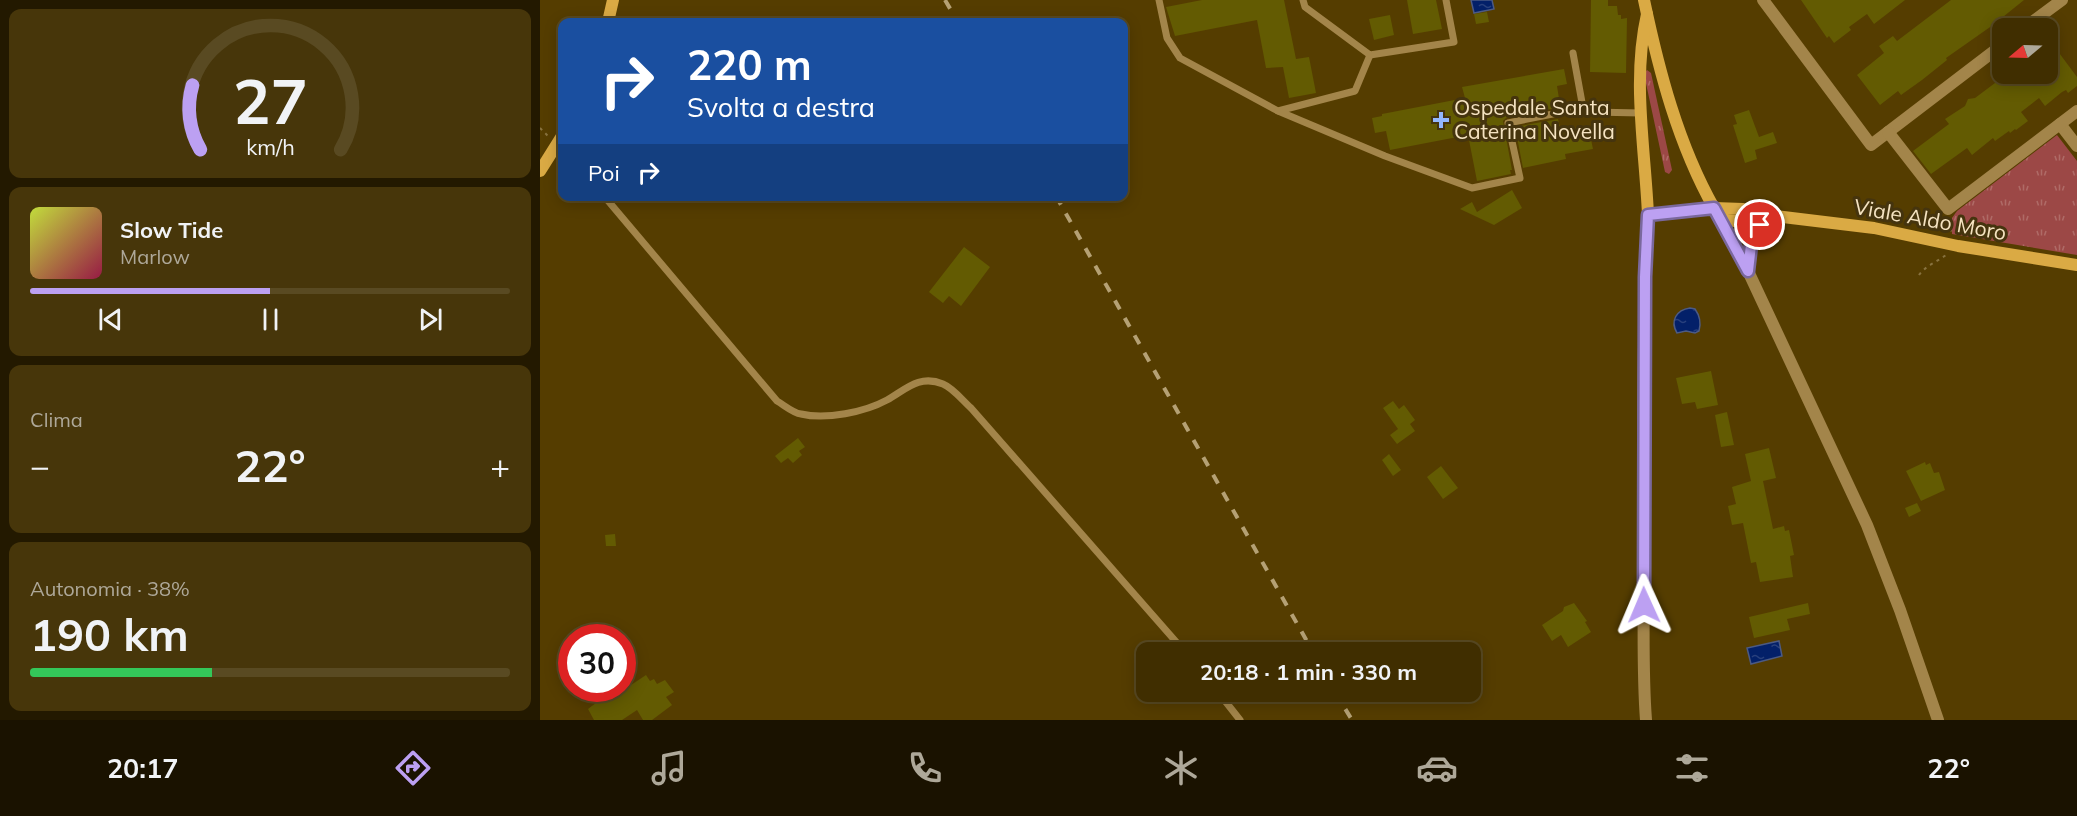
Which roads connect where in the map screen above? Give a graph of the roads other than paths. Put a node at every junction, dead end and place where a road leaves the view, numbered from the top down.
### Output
1 (613, 0) edge
2 (1159, 0) edge
3 (1303, 0) edge
4 (1446, 0) edge
5 (1644, 0) edge
6 (2062, 0) edge
7 (1766, 1) edge
8 (1647, 14) junction
9 (610, 18) edge
10 (2038, 18) edge
11 (1573, 53) dead end
12 (1992, 53) edge
13 (1370, 56) junction
14 (1583, 108) junction
15 (1278, 111) junction
16 (2077, 111) edge
17 (1641, 113) junction
18 (2060, 124) junction
19 (1888, 132) junction
20 (558, 145) edge
21 (2077, 146) edge
22 (540, 171) edge
23 (608, 201) edge
24 (1717, 213) junction
25 (1648, 215) junction
26 (1771, 216) junction
27 (2077, 265) edge
28 (1748, 271) junction
29 (1176, 642) edge
30 (1226, 702) edge
31 (1240, 720) edge
32 (1646, 720) edge
33 (1938, 720) edge

1 - 9 main road
2 - 15 lane
3 - 13 lane
4 - 13 lane
5 - 8 main road
6 - 10 street
7 - 19 street
8 - 17 main road
8 - 24 main road
11 - 14 lane
12 - 19 street
13 - 15 lane
14 - 15 lane
14 - 17 lane
16 - 18 street
17 - 25 main road
18 - 19 street
18 - 21 street
20 - 22 main road
23 - 29 lane
24 - 25 main road, Viale Aldo Moro
24 - 26 main road, Viale Aldo Moro
24 - 28 street
25 - 32 street
26 - 27 main road, Viale Aldo Moro
26 - 28 main road
28 - 33 street
30 - 31 lane

